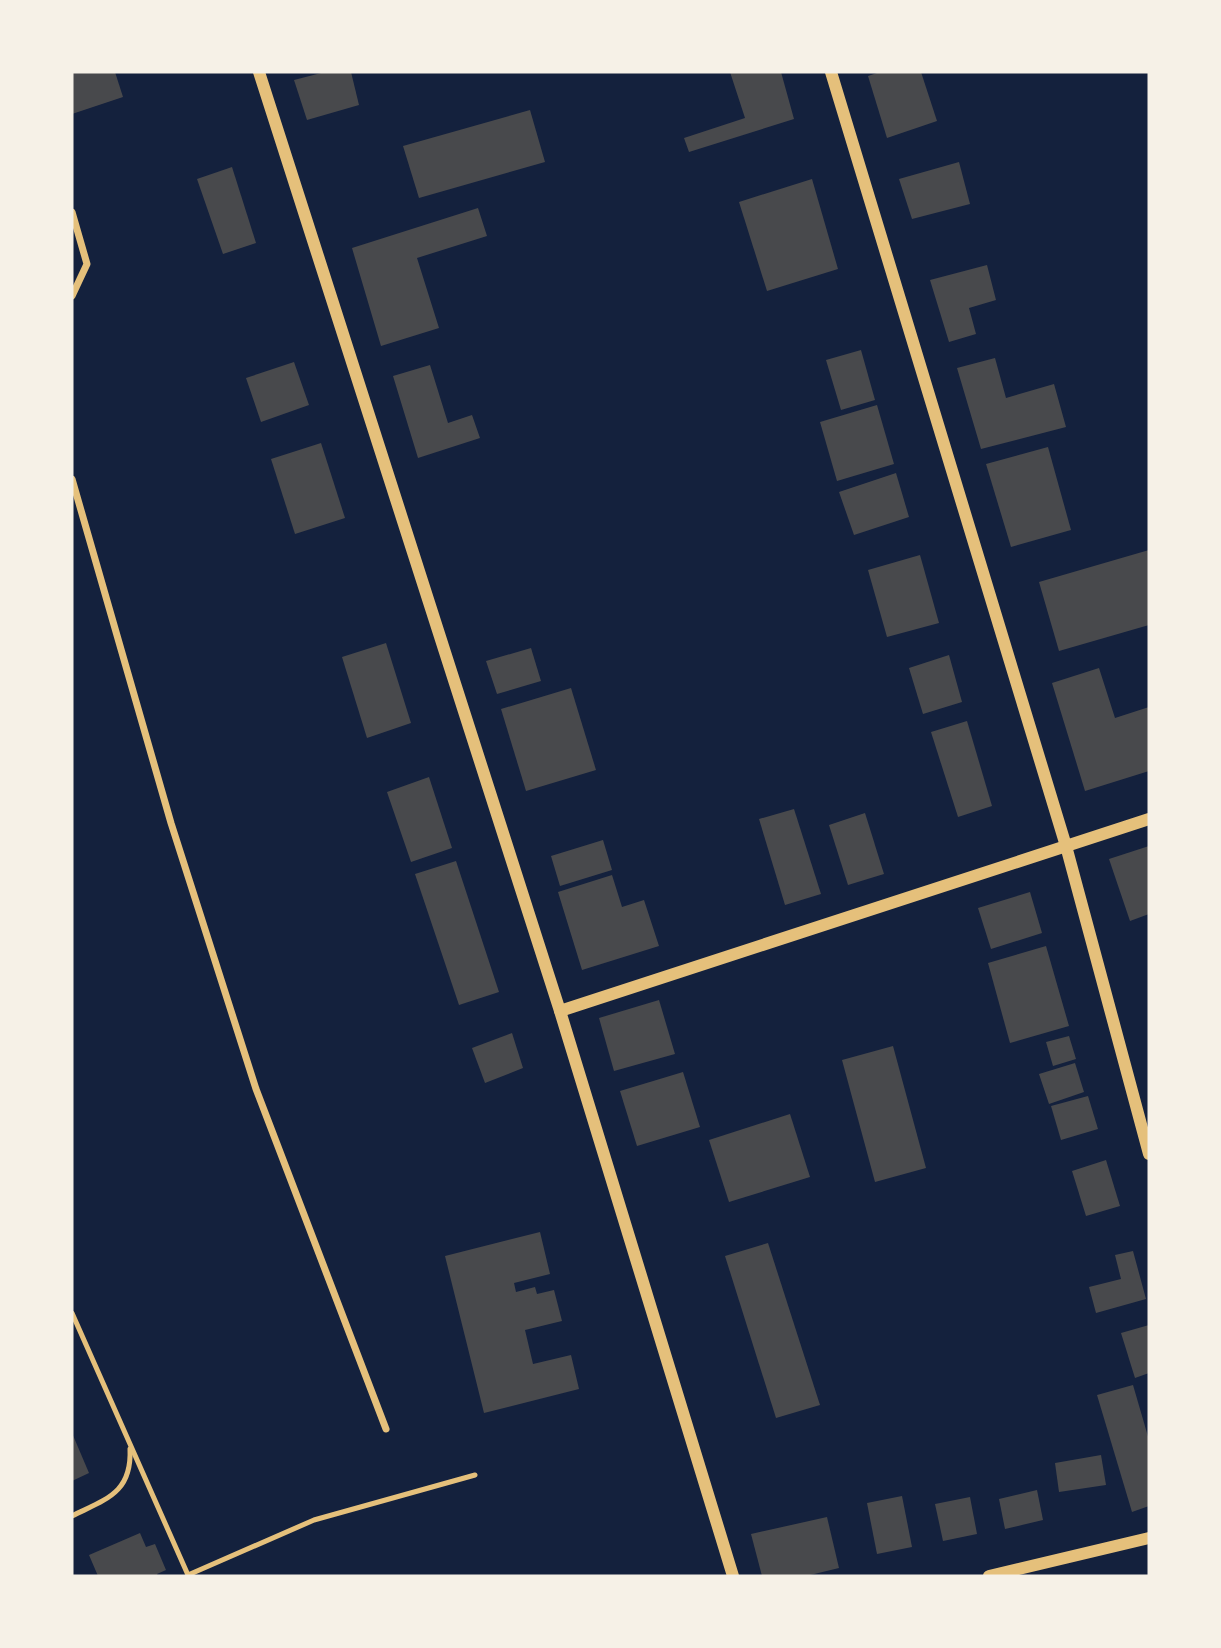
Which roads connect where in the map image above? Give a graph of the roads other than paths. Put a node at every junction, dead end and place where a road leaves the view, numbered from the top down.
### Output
1 (258, 72) edge
2 (831, 72) edge
3 (72, 212) edge
4 (72, 296) edge
5 (72, 479) edge
6 (1149, 819) edge
7 (1066, 846) junction
8 (560, 1011) junction
9 (1149, 1154) edge
10 (72, 1313) edge
11 (386, 1429) dead end
12 (130, 1445) junction
13 (475, 1475) dead end
14 (72, 1516) edge
15 (1149, 1538) edge
16 (733, 1576) edge
17 (989, 1576) edge

1 - 8 street
2 - 7 street
3 - 4 street
5 - 11 street
6 - 7 street
7 - 8 street
7 - 9 street
8 - 16 street
10 - 12 lane
12 - 13 lane
12 - 14 lane
15 - 17 street

